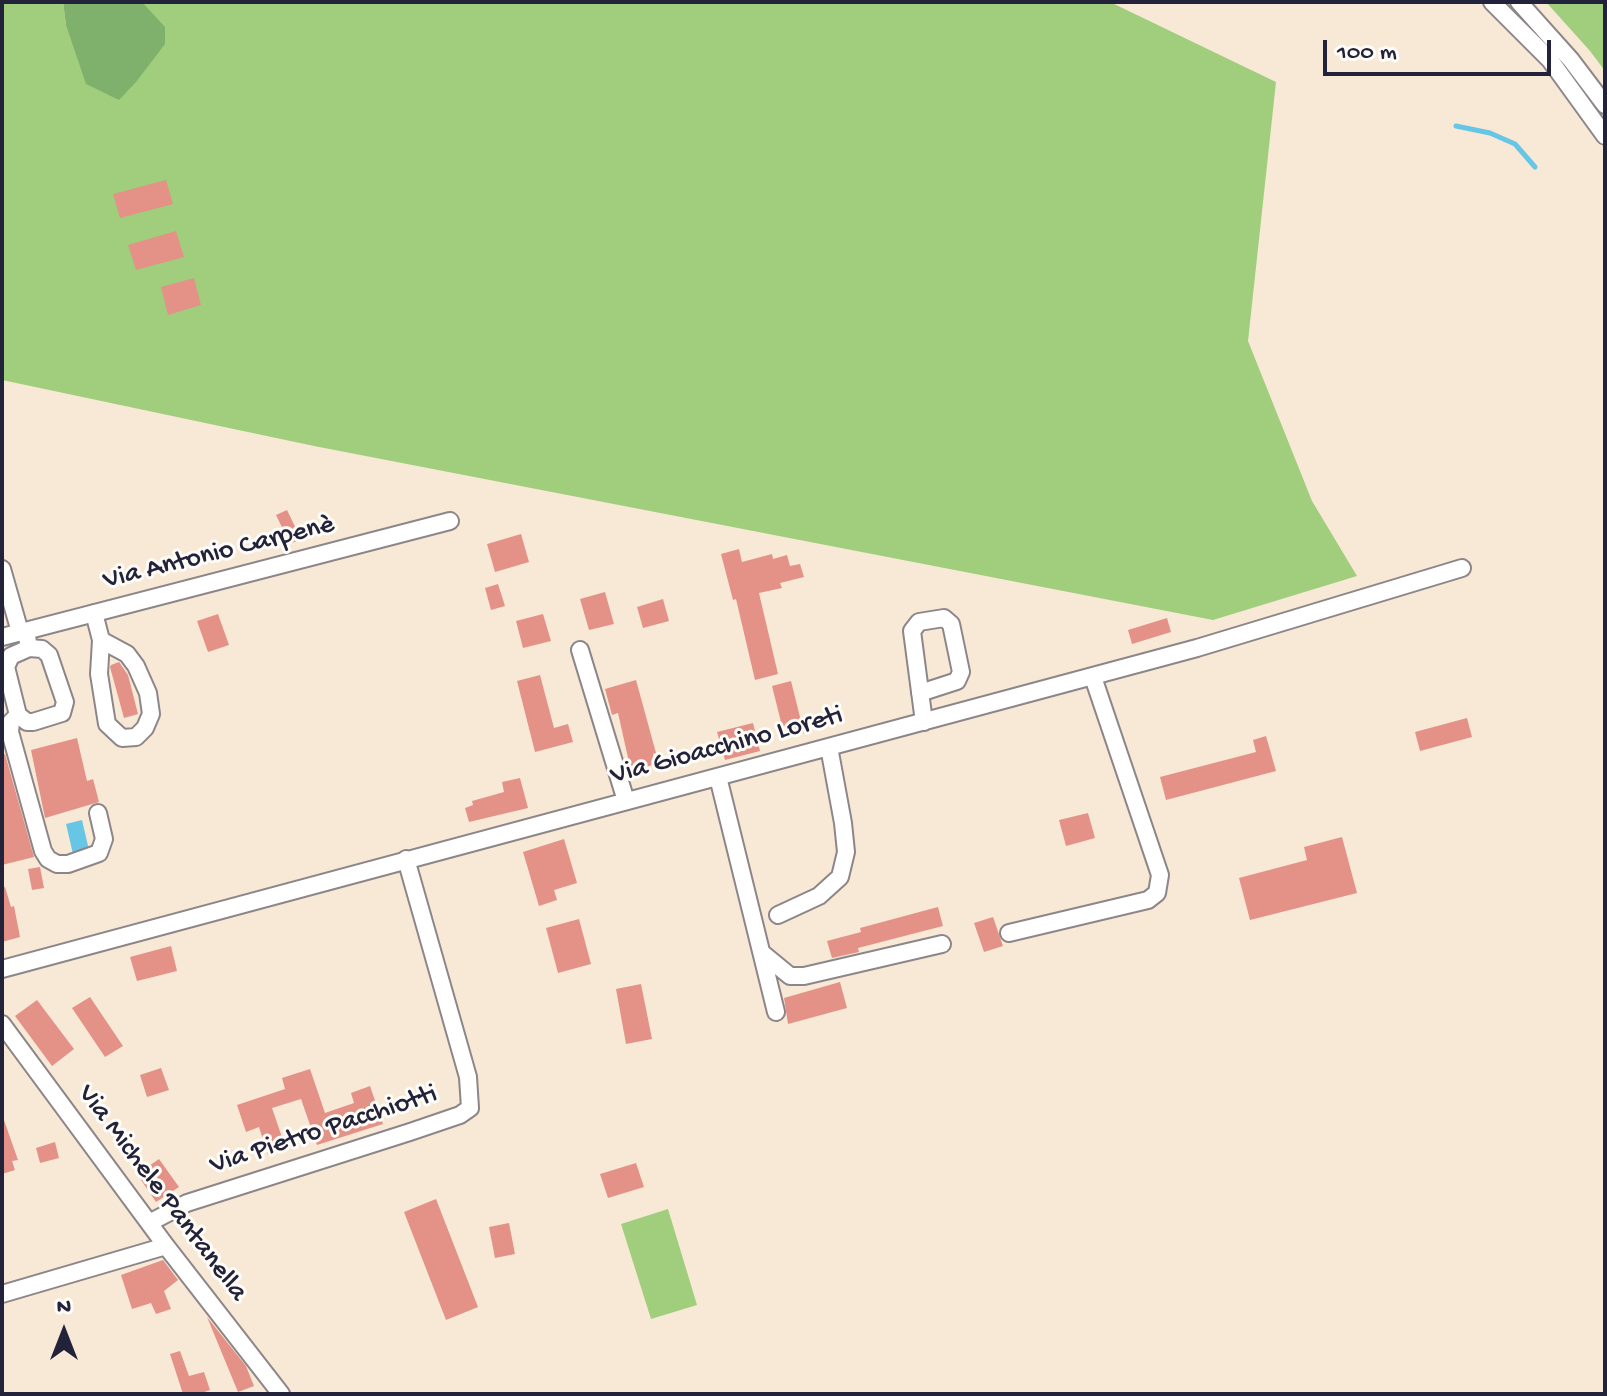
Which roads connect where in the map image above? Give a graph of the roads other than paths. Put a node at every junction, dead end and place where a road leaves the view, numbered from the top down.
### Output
1 (1492, 2) edge
2 (1519, 2) edge
3 (1605, 105) edge
4 (1605, 136) edge
5 (450, 521) dead end
6 (1462, 568) dead end
7 (2, 569) edge
8 (94, 613) junction
9 (23, 632) junction
10 (2, 637) edge
11 (101, 640) junction
12 (29, 648) junction
13 (580, 650) dead end
14 (1093, 677) junction
15 (920, 693) junction
16 (18, 715) junction
17 (924, 722) junction
18 (829, 747) junction
19 (718, 777) junction
20 (626, 801) junction
21 (98, 813) dead end
22 (406, 859) junction
23 (778, 915) dead end
24 (1009, 933) dead end
25 (942, 944) dead end
26 (762, 953) junction
27 (2, 969) edge
28 (776, 1012) dead end
29 (2, 1024) edge
30 (149, 1223) junction
31 (166, 1246) junction
32 (2, 1294) edge
33 (281, 1394) edge

1 - 4 street
2 - 3 street
5 - 8 street, Via Antonio Carpenè
6 - 14 street, Via Gioacchino Loreti
7 - 9 street
8 - 9 street, Via Antonio Carpenè
8 - 11 street
9 - 10 street, Via Antonio Carpenè
9 - 12 street
11 - 11 street
12 - 16 street
12 - 16 street
13 - 20 street
14 - 17 street, Via Gioacchino Loreti
14 - 24 street
15 - 15 street
15 - 17 street
16 - 21 street
17 - 18 street, Via Gioacchino Loreti
18 - 19 street, Via Gioacchino Loreti
18 - 23 street
19 - 20 street, Via Gioacchino Loreti
19 - 26 street
20 - 22 street, Via Gioacchino Loreti
22 - 27 street, Via Gioacchino Loreti
22 - 30 street, Via Pietro Pacchiotti
25 - 26 street
26 - 28 street
29 - 30 street, Via Michele Pantanella
30 - 31 street, Via Michele Pantanella
31 - 32 street
31 - 33 street, Via Michele Pantanella

